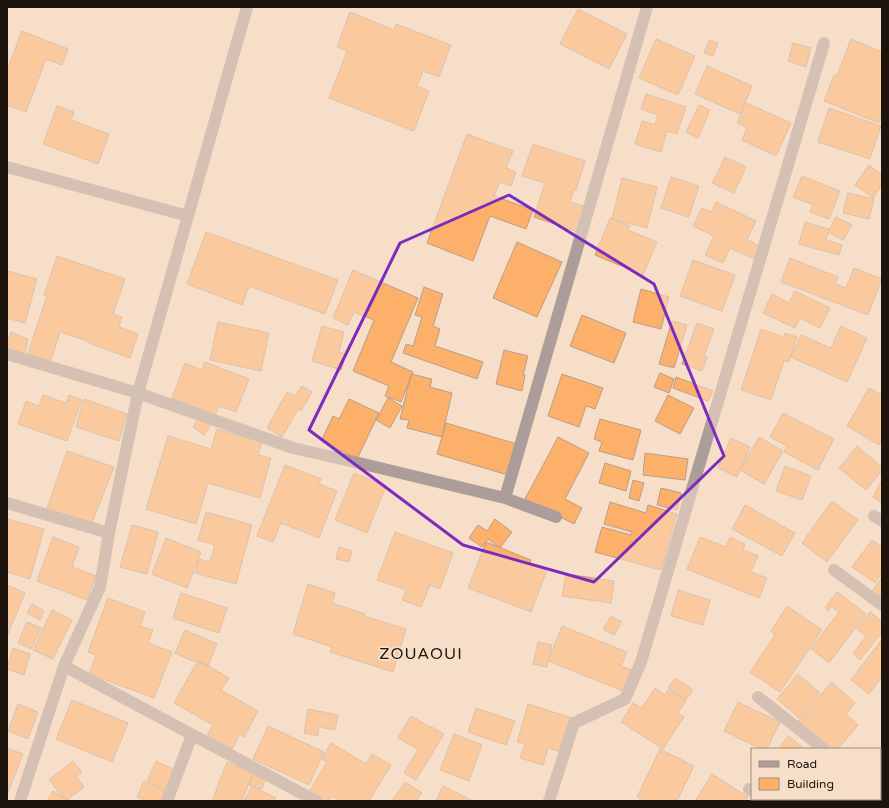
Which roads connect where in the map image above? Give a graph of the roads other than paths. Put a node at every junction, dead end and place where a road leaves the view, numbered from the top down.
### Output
1 (246, 7) edge
2 (647, 7) edge
3 (824, 43) dead end
4 (7, 166) edge
5 (188, 216) junction
6 (7, 354) edge
7 (138, 393) junction
8 (505, 498) junction
9 (7, 503) edge
10 (556, 517) dead end
11 (109, 533) junction
12 (834, 570) dead end
13 (882, 605) edge
14 (64, 666) junction
15 (758, 697) dead end
16 (192, 735) junction
17 (823, 748) edge
18 (312, 800) edge
19 (20, 801) edge
20 (167, 801) edge
21 (549, 801) edge

1 - 5 street
2 - 8 street
3 - 21 street
4 - 5 street
5 - 7 street
6 - 7 street
7 - 8 street
7 - 11 street
8 - 10 street
9 - 11 street
11 - 14 street
12 - 13 street
14 - 16 street
14 - 19 street
15 - 17 street
16 - 18 street
16 - 20 street

